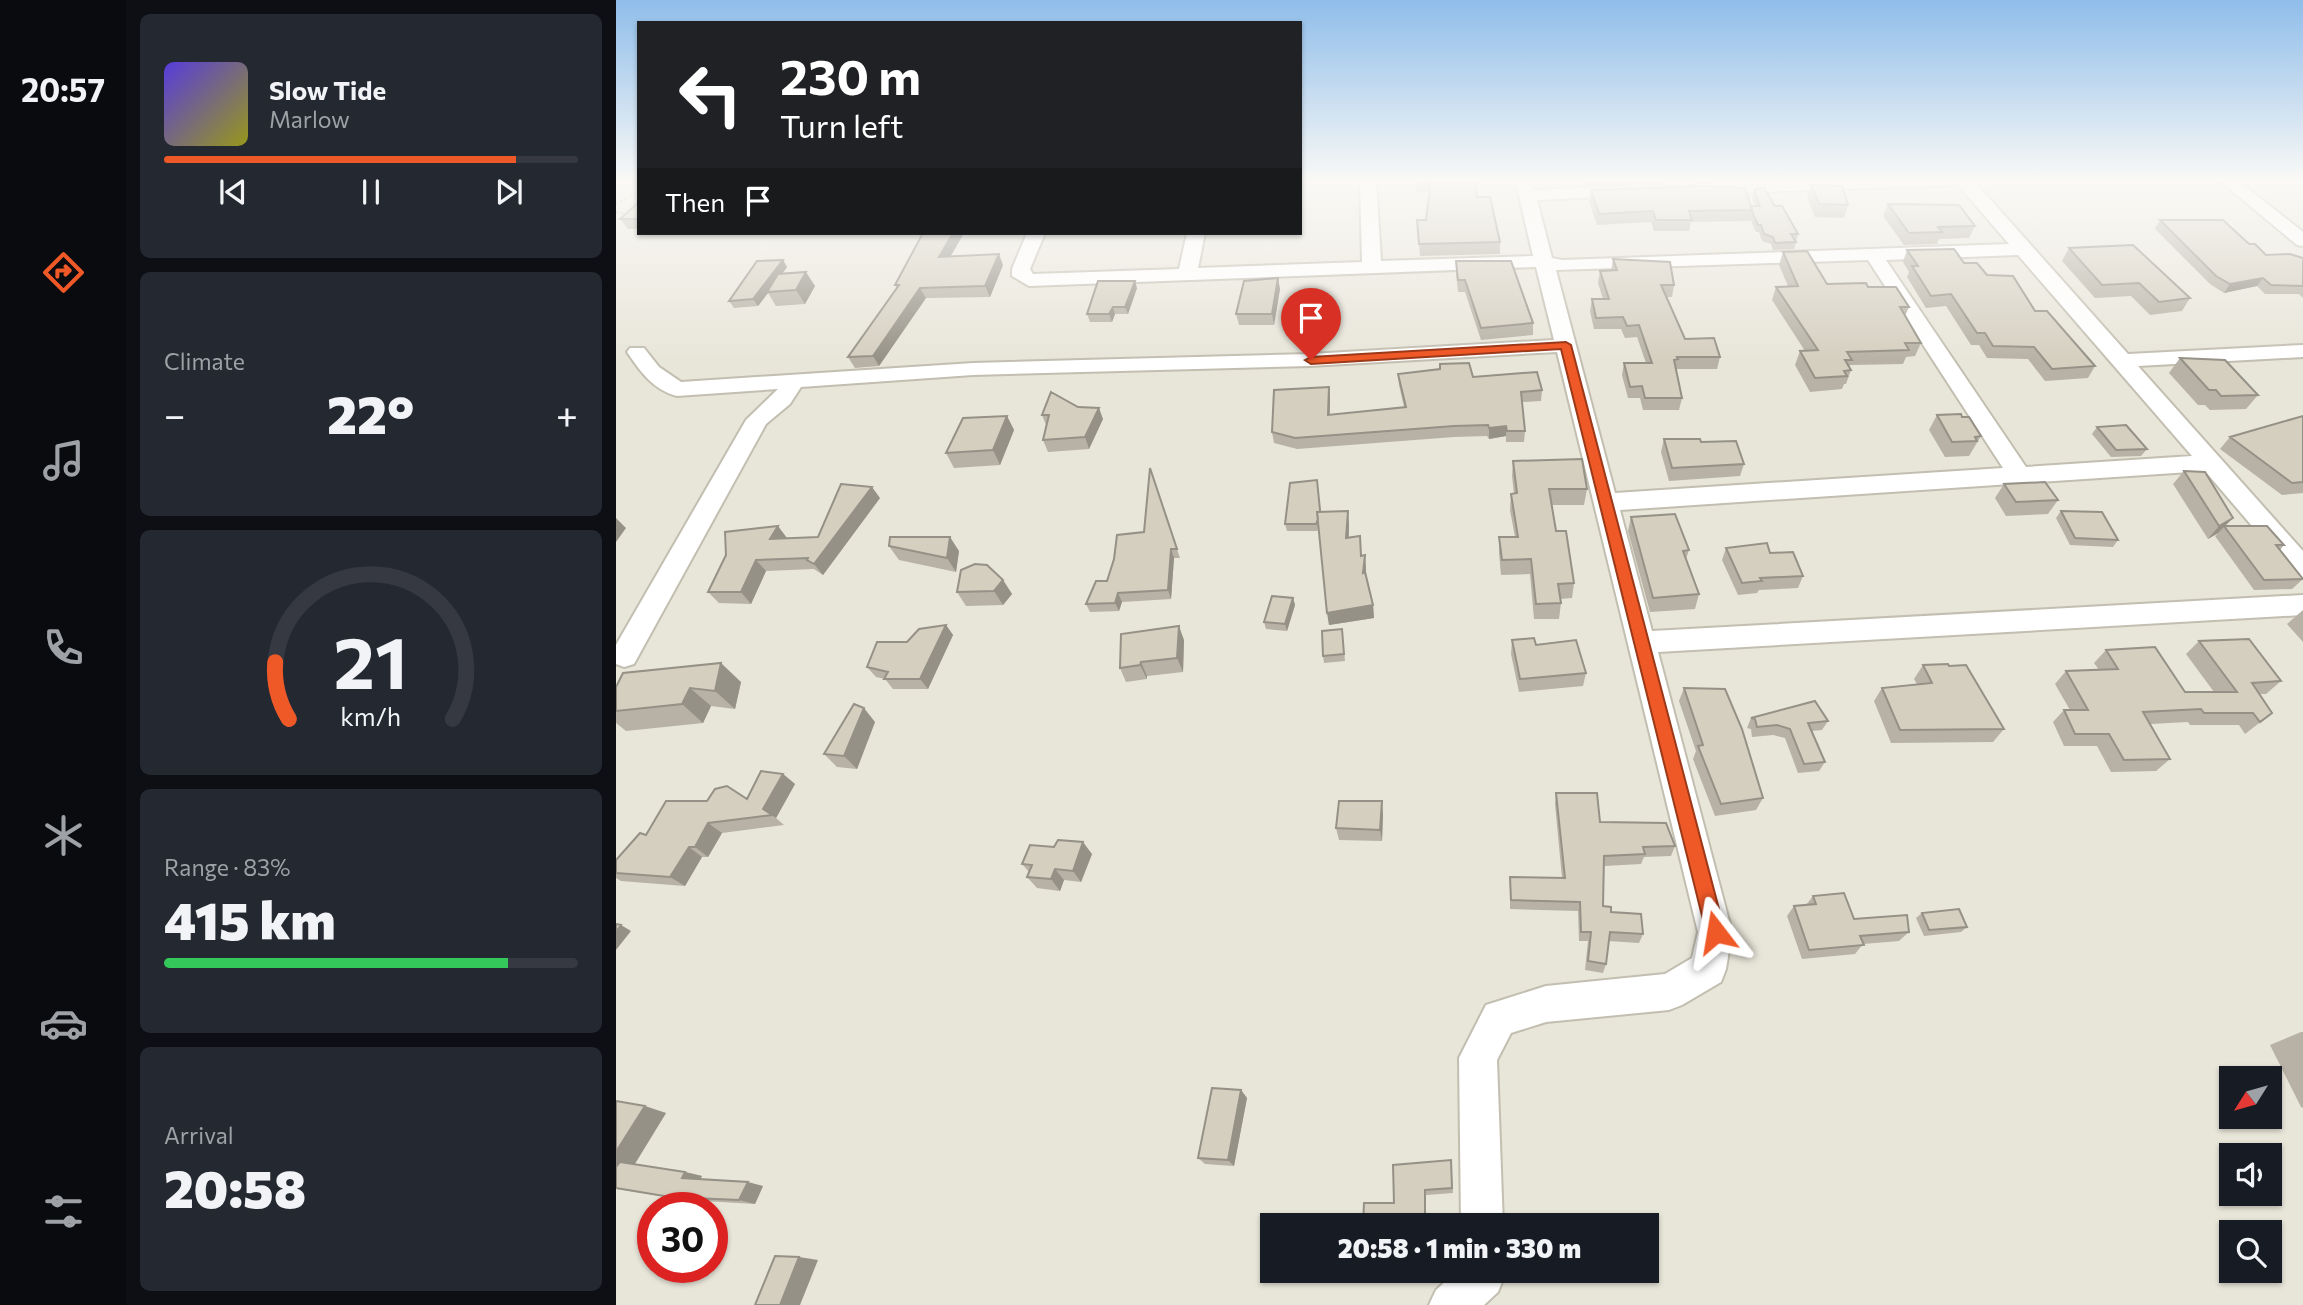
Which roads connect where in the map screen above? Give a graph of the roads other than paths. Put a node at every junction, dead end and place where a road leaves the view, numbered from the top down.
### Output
1 (1033, 240) edge
2 (1194, 240) edge
3 (1371, 240) edge
4 (1539, 240) edge
5 (2016, 240) edge
6 (2024, 249) junction
7 (1874, 255) junction
8 (1544, 261) junction
9 (1373, 267) junction
10 (1187, 274) junction
11 (1566, 345) junction
12 (637, 352) dead end
13 (2294, 352) edge
14 (2122, 361) junction
15 (2303, 369) edge
16 (794, 382) junction
17 (2211, 463) junction
18 (2019, 475) junction
19 (1606, 502) junction
20 (2303, 568) edge
21 (2303, 605) edge
22 (1641, 642) junction
23 (625, 656) dead end
24 (1482, 1213) edge
25 (1483, 1284) edge
26 (1451, 1305) edge

1 - 10 street
2 - 10 street
3 - 9 street
4 - 8 street
5 - 6 street
6 - 7 street
6 - 14 street
7 - 8 street
7 - 18 street
8 - 9 street
8 - 11 street
9 - 10 street
11 - 16 street
11 - 19 street
12 - 16 street
13 - 14 street
13 - 15 street
14 - 17 street
16 - 23 street
17 - 18 street
17 - 20 street
18 - 19 street
19 - 22 street
21 - 22 street
22 - 24 street
25 - 26 street

